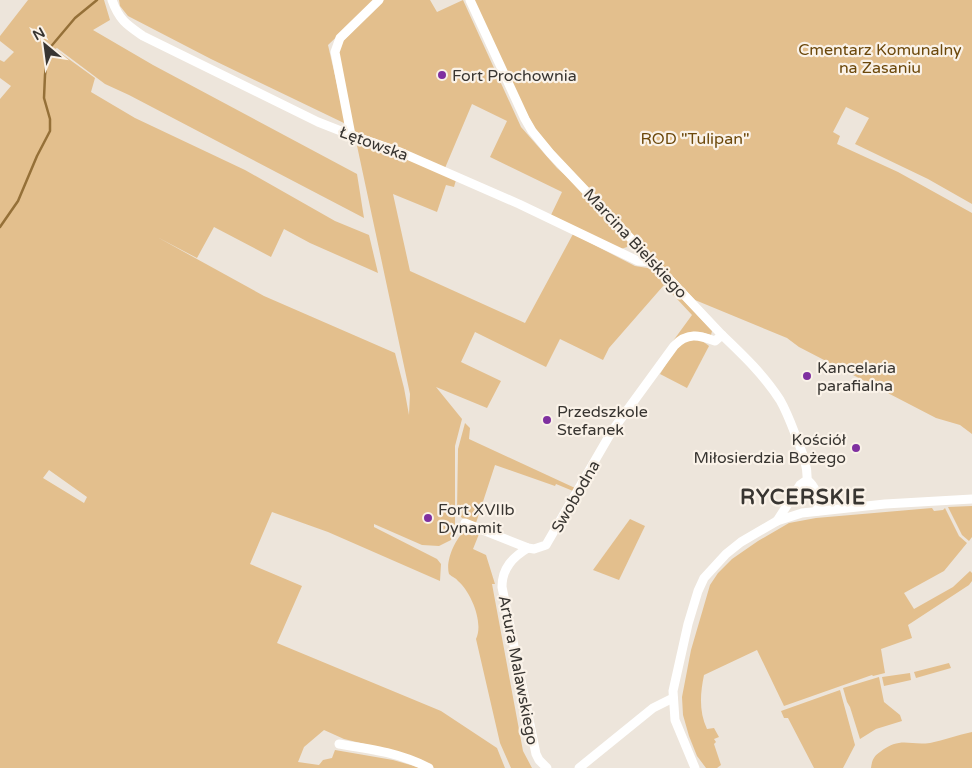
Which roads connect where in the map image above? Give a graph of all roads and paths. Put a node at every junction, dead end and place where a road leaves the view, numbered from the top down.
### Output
1 (112, 0) edge
2 (379, 0) edge
3 (470, 0) edge
4 (351, 136) junction
5 (654, 262) junction
6 (722, 334) junction
7 (807, 480) junction
8 (791, 498) junction
9 (972, 499) edge
10 (818, 511) junction
11 (802, 513) junction
12 (777, 521) junction
13 (465, 523) dead end
14 (528, 548) junction
15 (673, 698) junction
16 (339, 744) dead end
17 (429, 768) edge
18 (546, 768) edge
19 (579, 768) edge
20 (695, 768) edge

1 - 4 street, Łętowska
2 - 4 street
3 - 5 street, Marcina Bielskiego
4 - 5 street, Łętowska
5 - 6 street, Marcina Bielskiego
6 - 7 street, Marcina Bielskiego
6 - 14 street, Swobodna
7 - 8 street
7 - 10 street, Marcina Bielskiego
8 - 11 street
8 - 12 street
9 - 10 street
10 - 11 street
11 - 12 street
12 - 15 street
13 - 14 street
14 - 18 street, Artura Malawskiego
15 - 19 street
15 - 20 street
16 - 17 street

